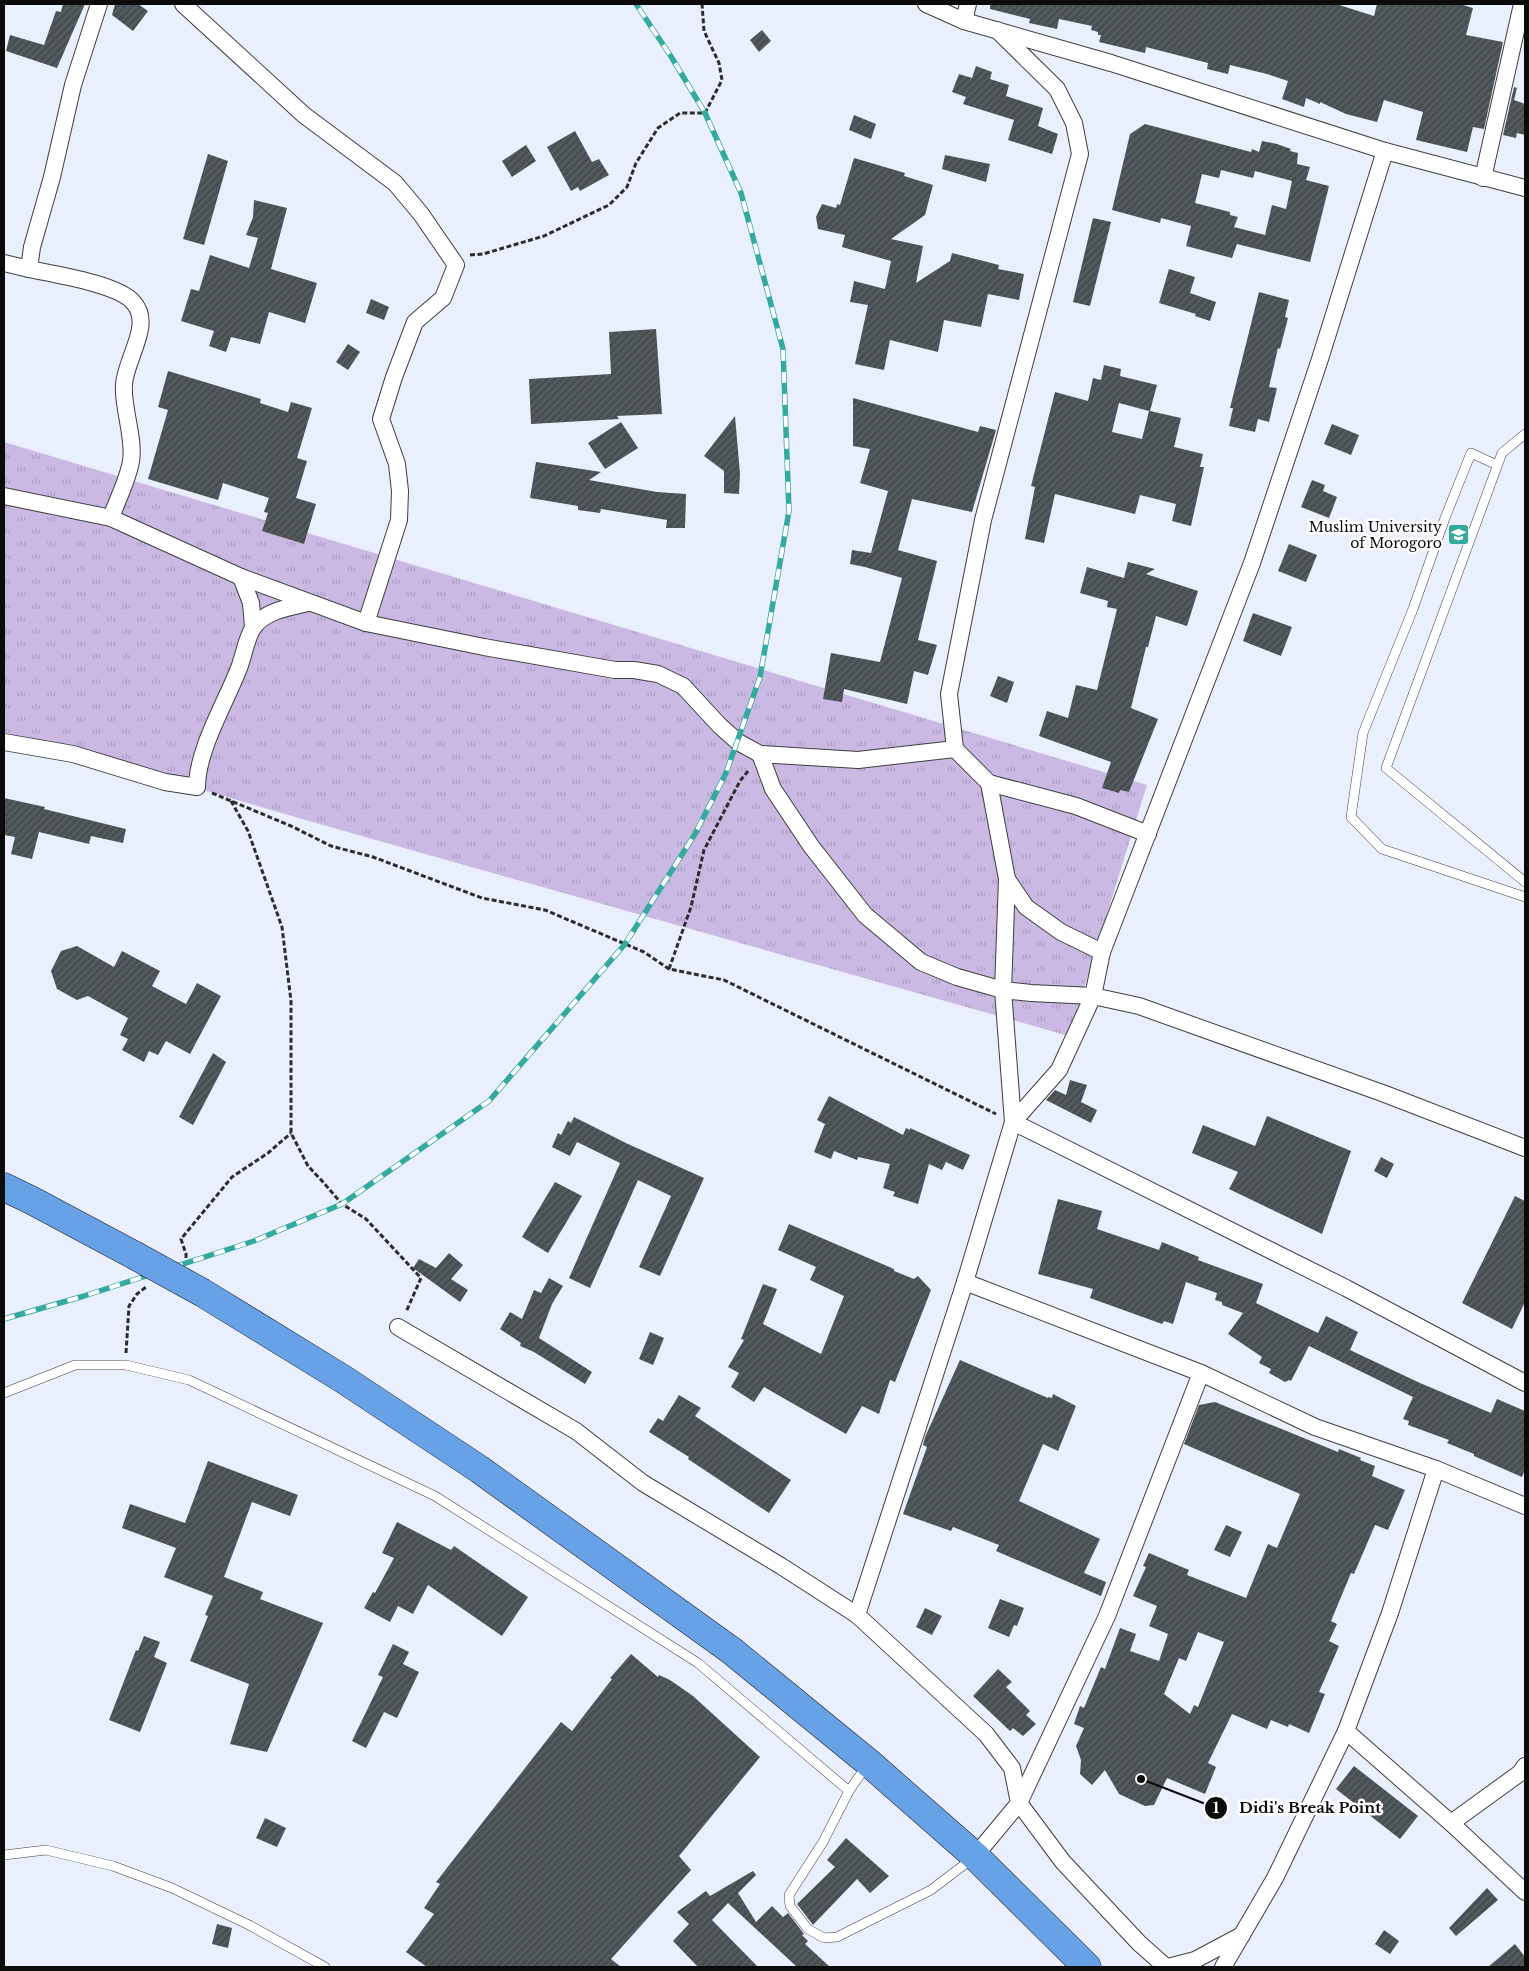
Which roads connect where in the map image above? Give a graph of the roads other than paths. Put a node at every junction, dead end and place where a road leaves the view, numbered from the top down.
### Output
1 (99, 4) edge
2 (183, 4) edge
3 (926, 4) edge
4 (968, 4) edge
5 (1522, 4) edge
6 (964, 21) junction
7 (997, 30) junction
8 (1385, 150) junction
9 (1483, 178) junction
10 (1525, 188) edge
11 (4, 263) edge
12 (29, 269) junction
13 (1525, 434) edge
14 (1497, 465) junction
15 (4, 496) edge
16 (111, 518) junction
17 (241, 578) junction
18 (308, 603) junction
19 (366, 623) junction
20 (253, 627) junction
21 (4, 742) edge
22 (955, 749) junction
23 (760, 754) junction
24 (989, 783) junction
25 (1148, 834) junction
26 (1007, 879) junction
27 (1525, 882) edge
28 (1525, 897) edge
29 (1102, 952) junction
30 (1004, 990) junction
31 (1093, 996) junction
32 (1013, 1122) junction
33 (1525, 1148) edge
34 (4, 1187) edge
35 (965, 1282) junction
36 (398, 1327) road end
37 (1201, 1373) junction
38 (1525, 1383) edge
39 (4, 1393) edge
40 (1436, 1469) junction
41 (1525, 1506) edge
42 (857, 1615) junction
43 (1346, 1731) junction
44 (869, 1763) junction
45 (1525, 1766) edge
46 (849, 1791) junction
47 (1019, 1803) junction
48 (1452, 1823) junction
49 (4, 1855) edge
50 (975, 1856) junction
51 (1525, 1892) edge
52 (1242, 1935) junction
53 (325, 1967) edge
54 (1087, 1967) edge
55 (1167, 1967) edge
56 (1223, 1967) edge

1 - 12 street
2 - 19 street
3 - 6 street
4 - 6 street
5 - 9 street
6 - 7 street
7 - 8 street
7 - 22 street
8 - 9 street
8 - 25 street
9 - 10 street
11 - 12 street
12 - 16 street
13 - 14 lane
14 - 27 lane
14 - 28 lane
15 - 16 street
16 - 17 street
17 - 18 street
17 - 20 street
18 - 19 street
18 - 20 street
19 - 23 street
20 - 21 street
22 - 23 street
22 - 24 street
23 - 30 street
24 - 25 street
24 - 26 street
25 - 29 street
26 - 29 street
26 - 30 street
29 - 31 street
30 - 31 street
30 - 32 street
31 - 32 street
31 - 33 street
32 - 35 street
32 - 38 street
34 - 44 highway, bridge
35 - 37 street
35 - 42 street
36 - 42 street
37 - 40 street
37 - 47 street
39 - 46 lane
40 - 41 street
40 - 43 street
42 - 47 street
43 - 48 street
43 - 52 street
44 - 46 lane
44 - 50 highway
45 - 48 street
46 - 50 lane
47 - 50 street
47 - 55 street
48 - 51 street
49 - 53 lane
50 - 54 highway
52 - 55 street
52 - 56 street

